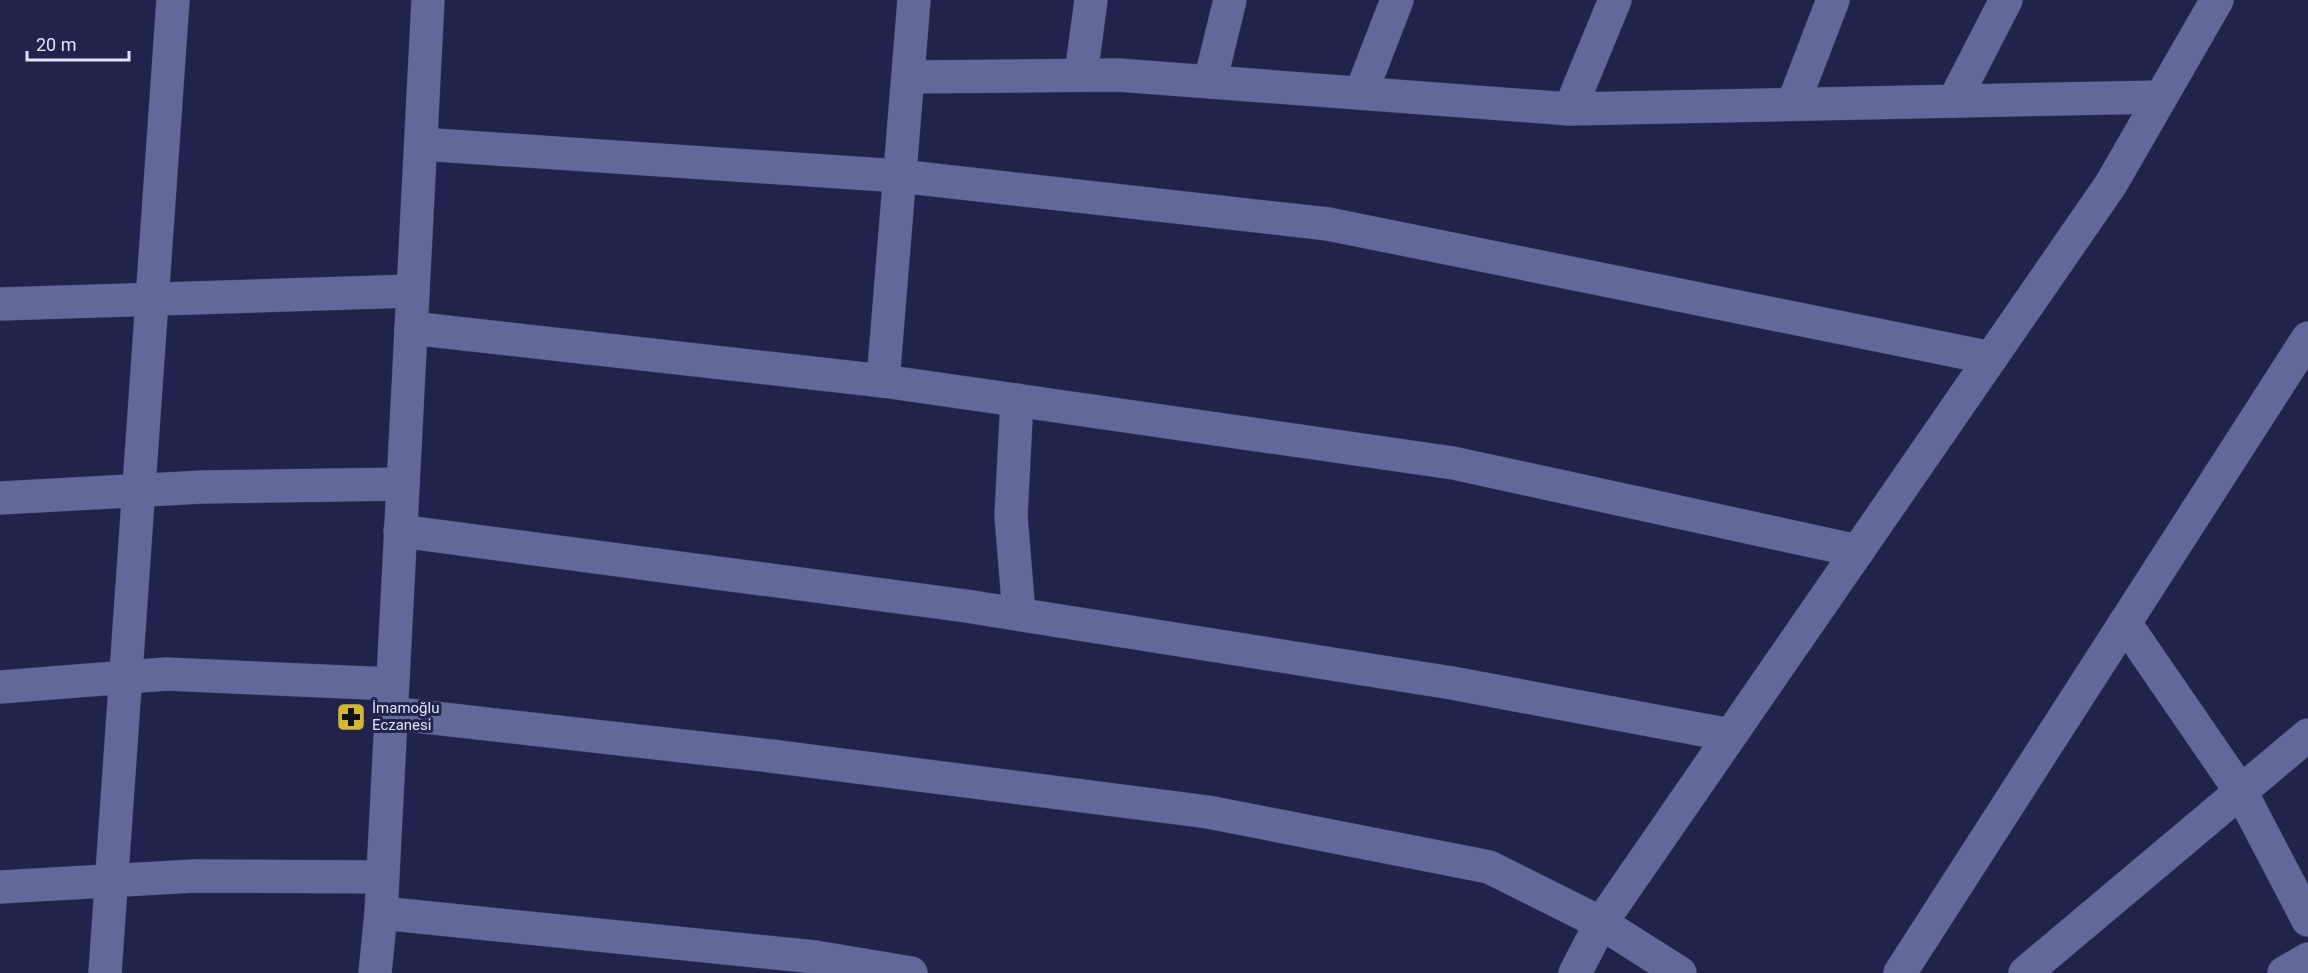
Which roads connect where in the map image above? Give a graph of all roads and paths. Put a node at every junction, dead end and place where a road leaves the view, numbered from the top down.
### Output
1 (173, 0) edge
2 (428, 0) edge
3 (914, 0) edge
4 (1091, 0) edge
5 (1230, 0) edge
6 (1397, 0) edge
7 (1615, 0) edge
8 (1833, 0) edge
9 (2007, 0) edge
10 (2217, 0) edge
11 (1082, 75) junction
12 (908, 76) junction
13 (1210, 82) junction
14 (1361, 93) junction
15 (2161, 97) junction
16 (1954, 101) junction
17 (1793, 104) junction
18 (1570, 109) junction
19 (421, 144) junction
20 (899, 176) junction
21 (413, 291) junction
22 (152, 300) junction
23 (0, 304) edge
24 (411, 328) junction
25 (2308, 338) edge
26 (1991, 358) junction
27 (883, 381) junction
28 (1017, 400) junction
29 (403, 484) junction
30 (139, 491) junction
31 (0, 498) edge
32 (400, 531) junction
33 (1858, 551) junction
34 (1019, 614) junction
35 (2125, 623) junction
36 (126, 678) junction
37 (0, 687) edge
38 (391, 699) junction
39 (1730, 735) junction
40 (2308, 735) edge
41 (2241, 792) junction
42 (382, 877) junction
43 (112, 882) junction
44 (0, 887) edge
45 (381, 913) junction
46 (2308, 920) edge
47 (1601, 923) junction
48 (2308, 959) edge
49 (734, 961) edge
50 (105, 973) edge
51 (375, 973) edge
52 (911, 973) edge
53 (1575, 973) edge
54 (1680, 973) edge
55 (1900, 973) edge
56 (2025, 973) edge
57 (2284, 973) edge

1 - 22 street
2 - 19 street
3 - 12 street
4 - 11 street
5 - 13 street
6 - 14 street
7 - 18 street
8 - 17 street
9 - 16 street
10 - 15 street
11 - 12 street
11 - 13 street
12 - 20 street
13 - 14 street
14 - 18 street
15 - 16 street
15 - 26 street
16 - 17 street
17 - 18 street
19 - 20 street
19 - 21 street
20 - 26 street
20 - 27 street
21 - 22 street
21 - 24 street
22 - 23 street
22 - 30 street
24 - 27 street
24 - 29 street
25 - 35 street
26 - 33 street
27 - 28 street
28 - 33 street
28 - 34 street
29 - 30 street
29 - 32 street
30 - 31 street
30 - 36 street
32 - 34 street
32 - 38 street
33 - 39 street
34 - 39 street
35 - 41 street
35 - 55 street
36 - 37 street
36 - 38 street
36 - 43 street
38 - 42 street
38 - 47 street
39 - 47 street
40 - 41 street
41 - 46 street
41 - 56 street
42 - 43 street
42 - 45 street
43 - 44 street
43 - 50 street
45 - 49 street
45 - 51 street
47 - 53 street
47 - 54 street
48 - 57 street
49 - 52 street

